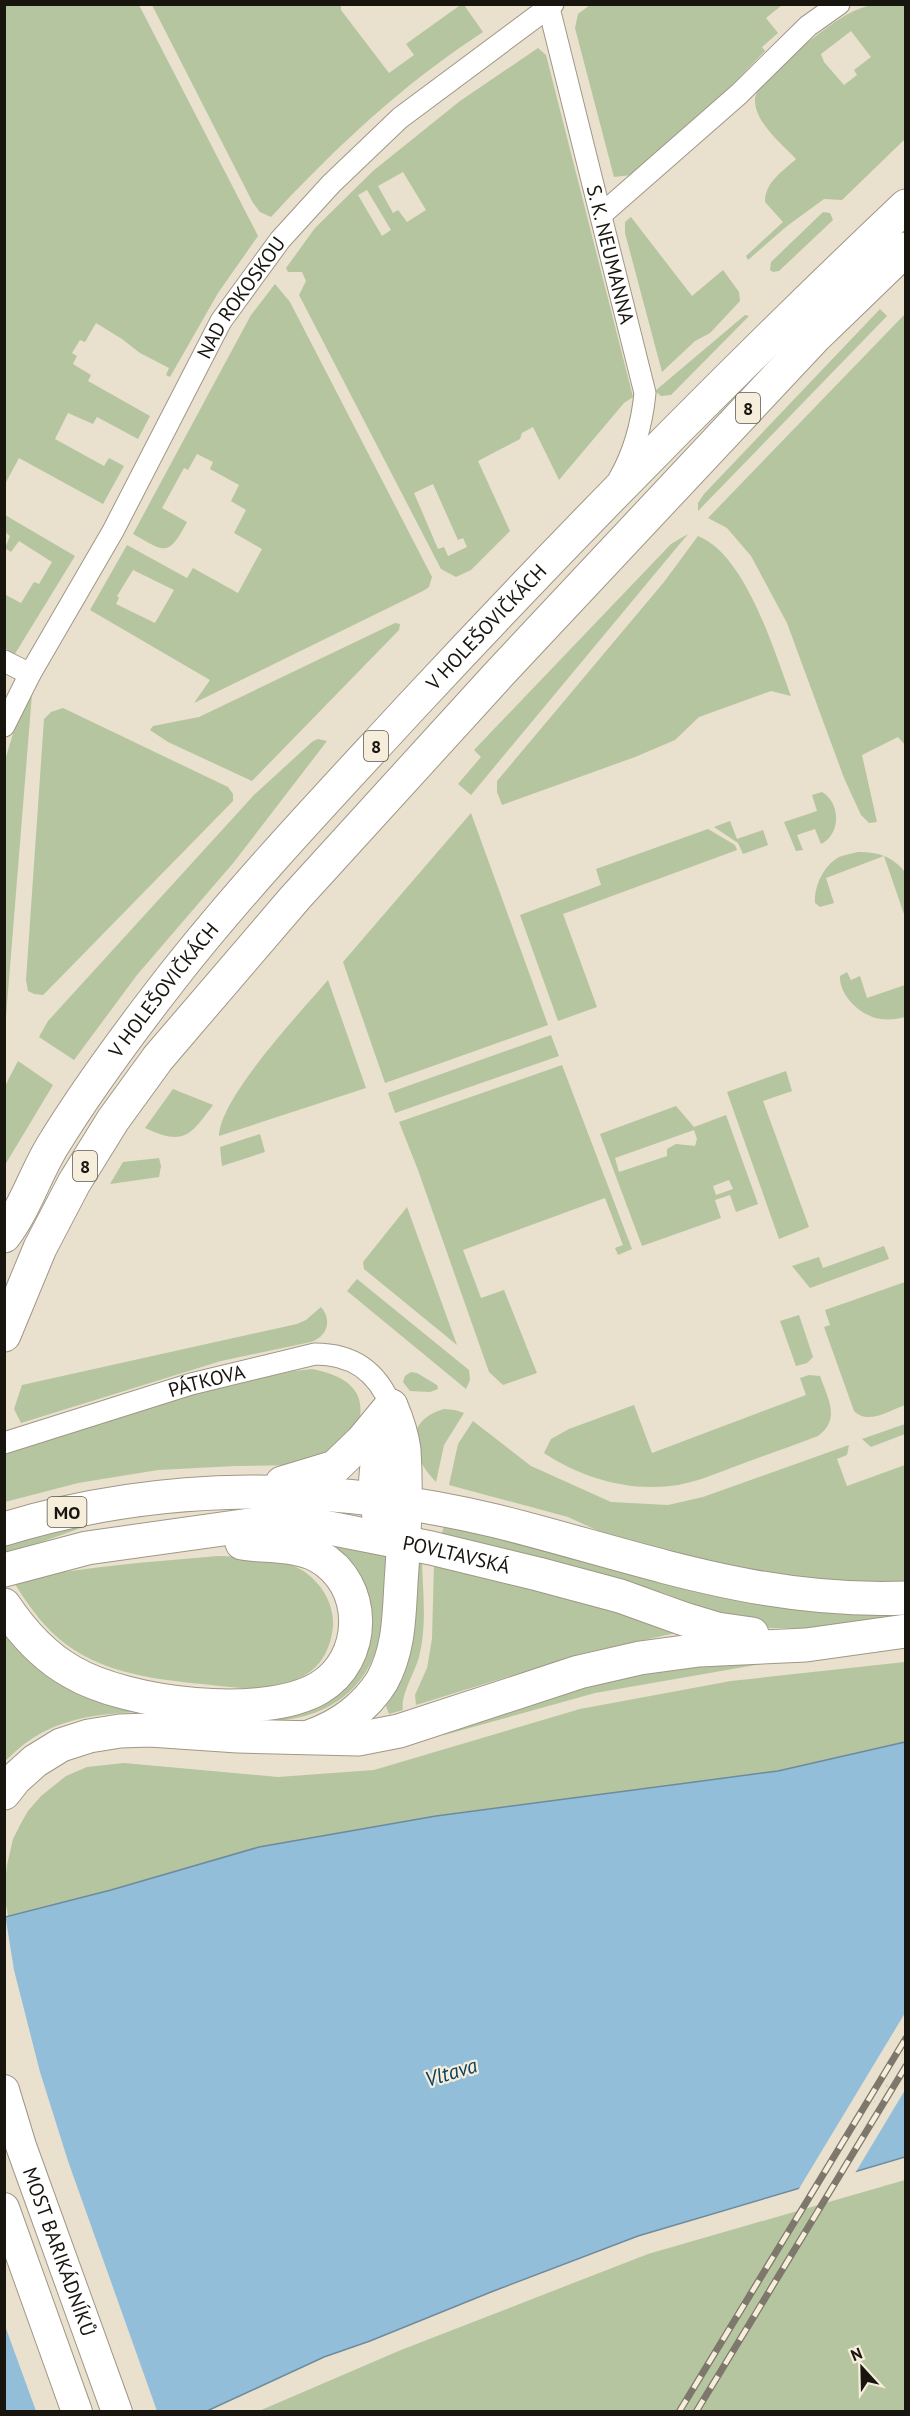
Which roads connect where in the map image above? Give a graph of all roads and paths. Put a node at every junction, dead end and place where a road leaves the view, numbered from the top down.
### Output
1 (839, 4) edge
2 (550, 6) edge
3 (906, 206) edge
4 (602, 214) junction
5 (906, 249) edge
6 (607, 500) junction
7 (4, 661) edge
8 (30, 674) junction
9 (4, 726) edge
10 (7, 1235) edge
11 (4, 1335) edge
12 (391, 1406) junction
13 (4, 1443) edge
14 (251, 1491) junction
15 (390, 1502) junction
16 (4, 1529) edge
17 (181, 1535) junction
18 (405, 1543) junction
19 (4, 1570) edge
20 (906, 1598) edge
21 (4, 1605) edge
22 (906, 1631) edge
23 (197, 1718) junction
24 (297, 1738) junction
25 (4, 1793) edge
26 (4, 2090) edge
27 (4, 2208) edge
28 (76, 2412) edge
29 (117, 2412) edge

1 - 4 street
2 - 4 street, S. K. NEUMANNA
2 - 8 street, NAD ROKOSKOU
3 - 6 main road, V HOLEŠOVIČKÁCH / 8
4 - 6 street, S. K. NEUMANNA
5 - 11 main road, V HOLEŠOVIČKÁCH / 8
6 - 10 main road, V HOLEŠOVIČKÁCH / 8
7 - 8 street
8 - 9 street, NAD ROKOSKOU
12 - 13 street, PÁTKOVA
12 - 14 main road
12 - 15 main road
14 - 15 main road, POVLTAVSKÁ / MO
14 - 16 main road, POVLTAVSKÁ / MO
15 - 18 main road
15 - 20 main road, POVLTAVSKÁ
17 - 18 main road, POVLTAVSKÁ
17 - 19 main road, POVLTAVSKÁ / MO
17 - 23 main road
18 - 22 main road, POVLTAVSKÁ
18 - 24 main road
21 - 23 main road
22 - 24 main road
23 - 24 main road
23 - 25 main road
26 - 29 main road, MOST BARIKÁDNÍKŮ
27 - 28 main road, MOST BARIKÁDNÍKŮ

